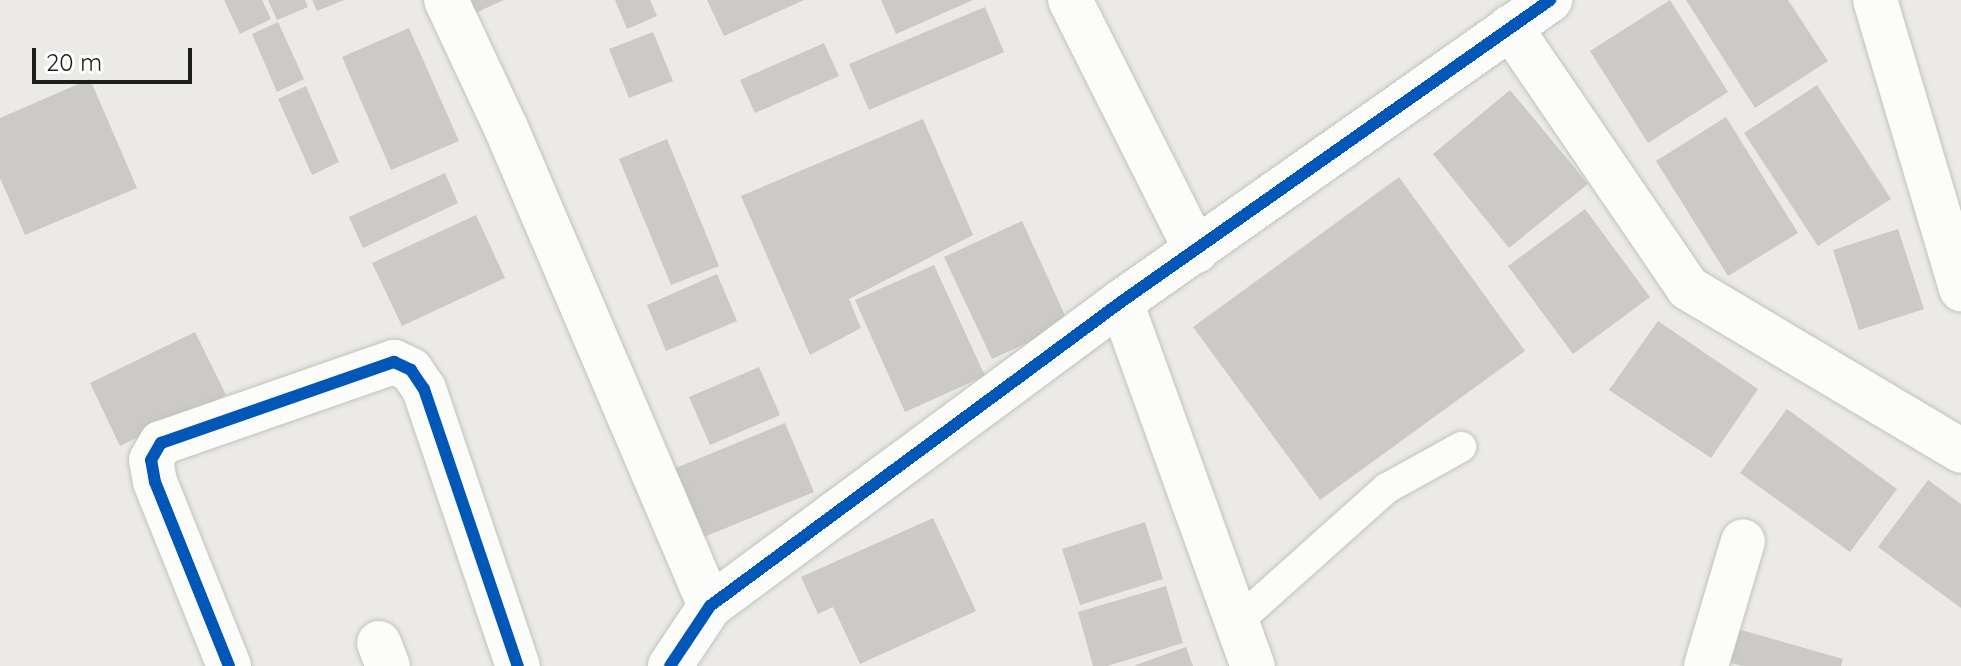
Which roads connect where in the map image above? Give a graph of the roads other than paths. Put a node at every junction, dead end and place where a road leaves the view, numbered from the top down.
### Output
1 (446, 0) edge
2 (1070, 0) edge
3 (1550, 0) edge
4 (1875, 0) edge
5 (1510, 27) junction
6 (1196, 251) junction
7 (1961, 289) edge
8 (1121, 302) junction
9 (1461, 447) dead end
10 (1961, 451) edge
11 (1743, 541) dead end
12 (710, 606) junction
13 (1237, 622) junction
14 (229, 666) edge
15 (518, 666) edge
16 (670, 666) edge
17 (1253, 666) edge
18 (1706, 666) edge

1 - 12 street
2 - 6 street
3 - 5 street
4 - 7 street
5 - 6 street
5 - 10 street
6 - 8 street
8 - 12 street
8 - 13 street
9 - 13 lane
11 - 18 street
12 - 16 street
13 - 17 street
14 - 15 street

